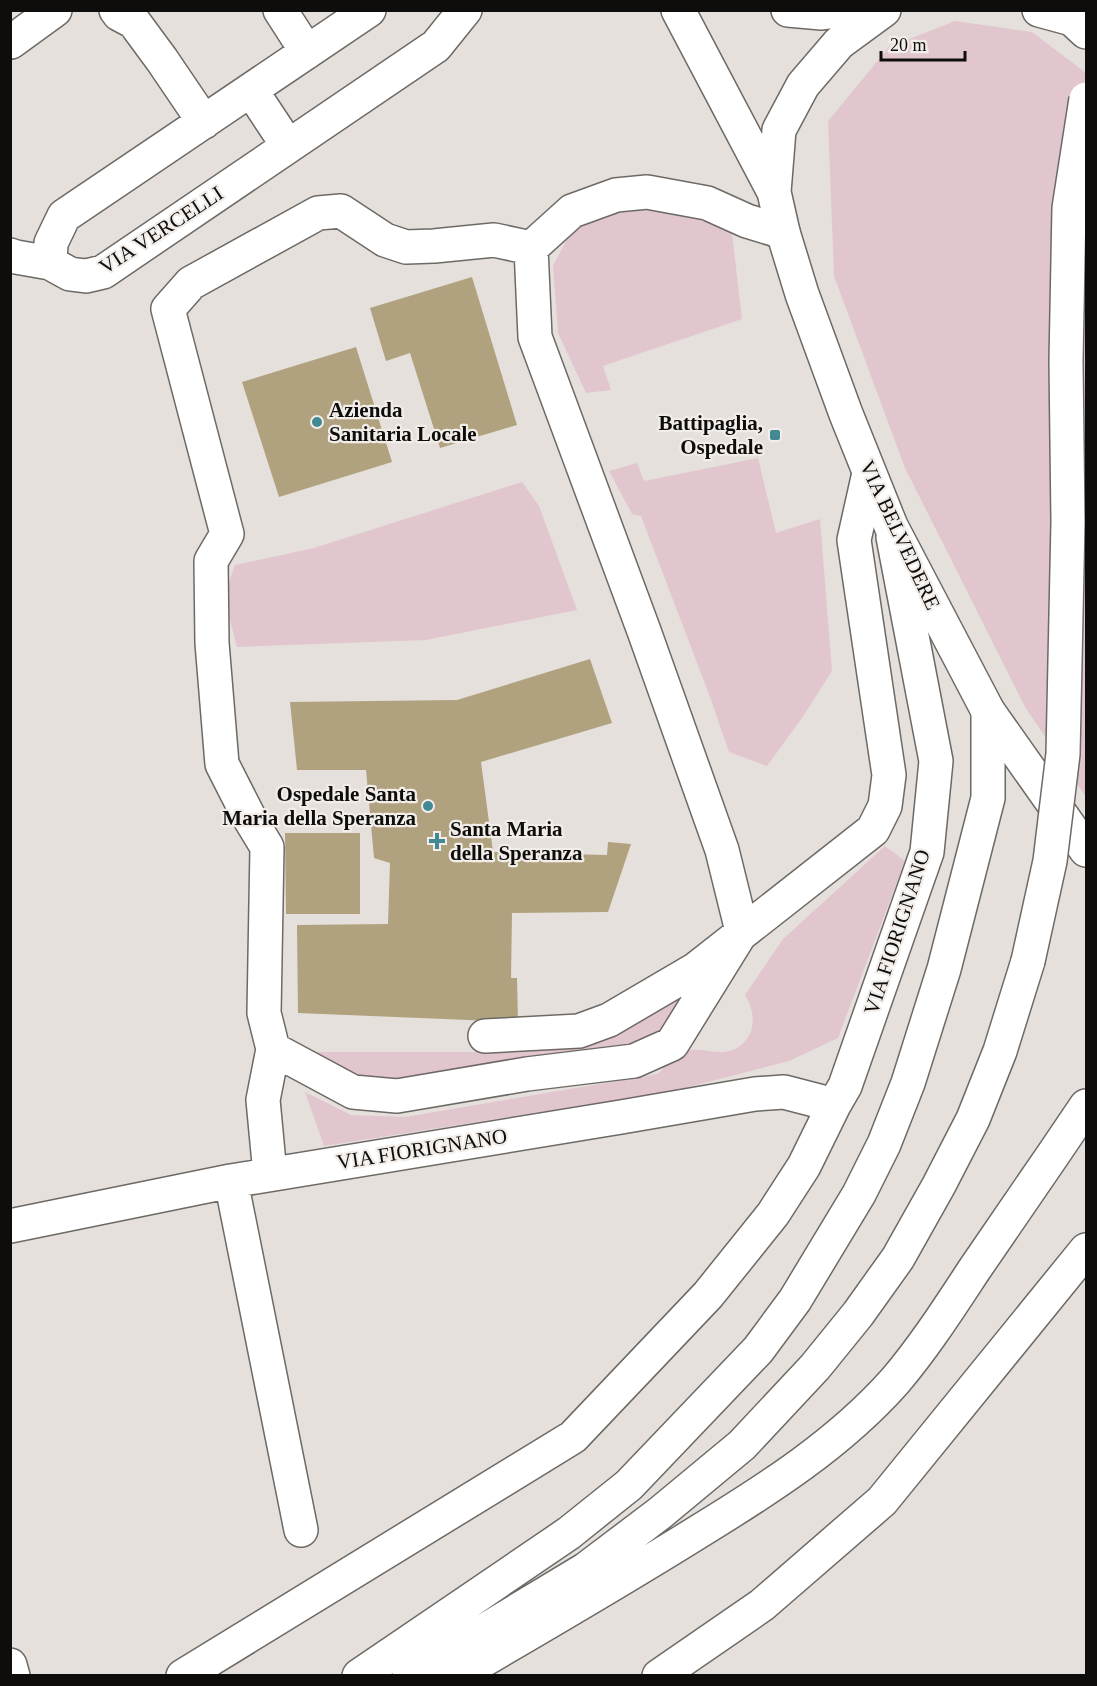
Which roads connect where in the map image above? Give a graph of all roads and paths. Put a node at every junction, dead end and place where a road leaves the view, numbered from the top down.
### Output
1 (55, 10) edge
2 (280, 10) edge
3 (369, 10) edge
4 (465, 10) edge
5 (788, 10) edge
6 (846, 10) edge
7 (884, 10) edge
8 (1039, 10) edge
9 (677, 12) edge
10 (129, 14) edge
11 (1086, 32) edge
12 (11, 42) edge
13 (307, 52) junction
14 (251, 90) junction
15 (1086, 99) edge
16 (213, 116) junction
17 (288, 146) junction
18 (774, 192) junction
19 (783, 232) junction
20 (531, 248) junction
21 (10, 255) edge
22 (50, 263) junction
23 (869, 473) junction
24 (891, 526) junction
25 (988, 711) junction
26 (1086, 850) edge
27 (742, 931) junction
28 (484, 1036) dead end
29 (273, 1049) junction
30 (839, 1096) junction
31 (1086, 1106) edge
32 (270, 1174) junction
33 (231, 1181) junction
34 (10, 1226) edge
35 (1086, 1250) edge
36 (301, 1530) dead end
37 (10, 1665) edge
38 (13, 1676) edge
39 (183, 1676) edge
40 (359, 1676) edge
41 (409, 1676) edge
42 (456, 1676) edge
43 (659, 1676) edge

1 - 12 main road
2 - 13 main road
3 - 13 main road
4 - 17 main road, VIA VERCELLI
5 - 6 main road
7 - 18 main road, VIA BELVEDERE
8 - 11 main road
9 - 18 main road, VIA BELVEDERE
10 - 16 main road
13 - 14 main road
14 - 16 main road
14 - 17 main road
15 - 41 main road, bridge
16 - 22 main road
17 - 22 main road, VIA VERCELLI
18 - 19 main road, VIA BELVEDERE
19 - 20 main road
19 - 23 main road, VIA BELVEDERE
20 - 27 main road
20 - 29 main road
21 - 22 main road, VIA VERCELLI
23 - 24 main road, VIA BELVEDERE
23 - 27 main road
24 - 25 main road, VIA BELVEDERE
24 - 30 main road, VIA FIORIGNANO
25 - 26 main road, VIA BELVEDERE
25 - 40 main road
27 - 28 main road
27 - 29 main road
29 - 32 main road
30 - 32 main road, VIA FIORIGNANO
30 - 39 main road
31 - 42 main road
32 - 33 main road, VIA FIORIGNANO
33 - 34 main road, VIA FIORIGNANO
33 - 36 main road
35 - 43 main road
37 - 38 main road

